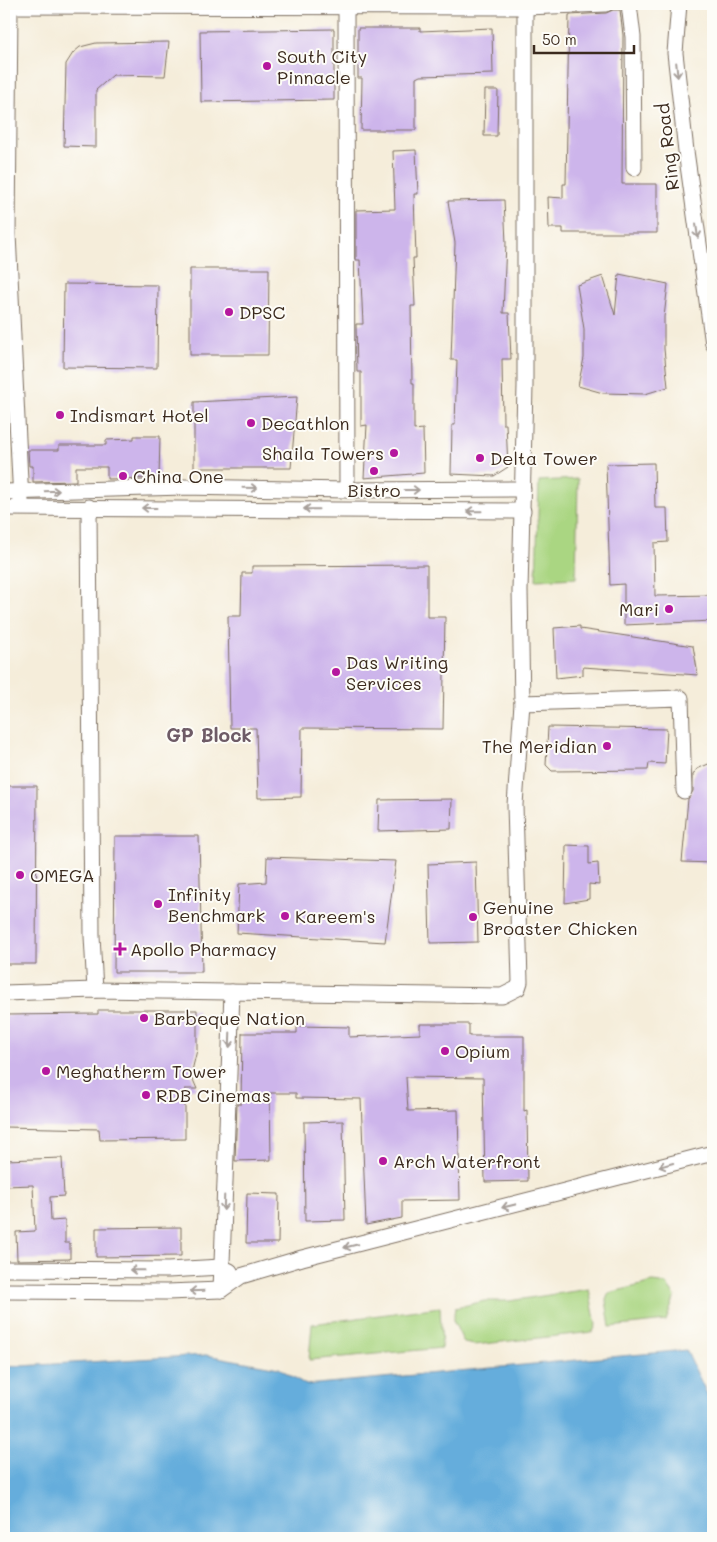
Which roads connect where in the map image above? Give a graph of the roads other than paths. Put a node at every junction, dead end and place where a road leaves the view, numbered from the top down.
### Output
1 (606, 4) edge
2 (629, 4) edge
3 (679, 4) edge
4 (7, 6) edge
5 (346, 6) junction
6 (525, 7) junction
7 (634, 168) dead end
8 (713, 344) edge
9 (523, 489) junction
10 (347, 490) junction
11 (4, 492) edge
12 (21, 492) junction
13 (4, 508) edge
14 (21, 508) junction
15 (89, 508) junction
16 (522, 511) junction
17 (522, 703) junction
18 (684, 792) dead end
19 (94, 990) junction
20 (232, 992) junction
21 (4, 993) edge
22 (713, 1153) edge
23 (221, 1267) junction
24 (4, 1269) edge
25 (25, 1269) junction
26 (105, 1270) junction
27 (168, 1270) junction
28 (241, 1276) junction
29 (221, 1290) junction
30 (4, 1291) edge
31 (24, 1291) junction
32 (104, 1292) junction
33 (167, 1292) junction

1 - 6 street
2 - 7 street
3 -> 8 street, Ring Road
4 - 5 street
4 - 12 street
5 - 6 street
5 - 10 street
6 - 9 street
10 -> 9 street
9 - 16 street
12 -> 10 street
11 - 12 street
12 - 14 street
13 - 14 street
14 - 15 street
16 -> 15 street
15 - 19 street
16 - 17 street
17 - 18 street
17 - 20 street
19 - 20 street
19 - 21 street
20 -> 23 street
22 -> 28 street
23 - 27 street
23 - 28 street
23 - 29 street
24 - 25 street
25 - 26 street
25 - 31 street
27 -> 26 street
26 - 32 street
27 - 33 street
28 - 29 street
29 -> 33 street
30 - 31 street
31 - 32 street
32 - 33 street

